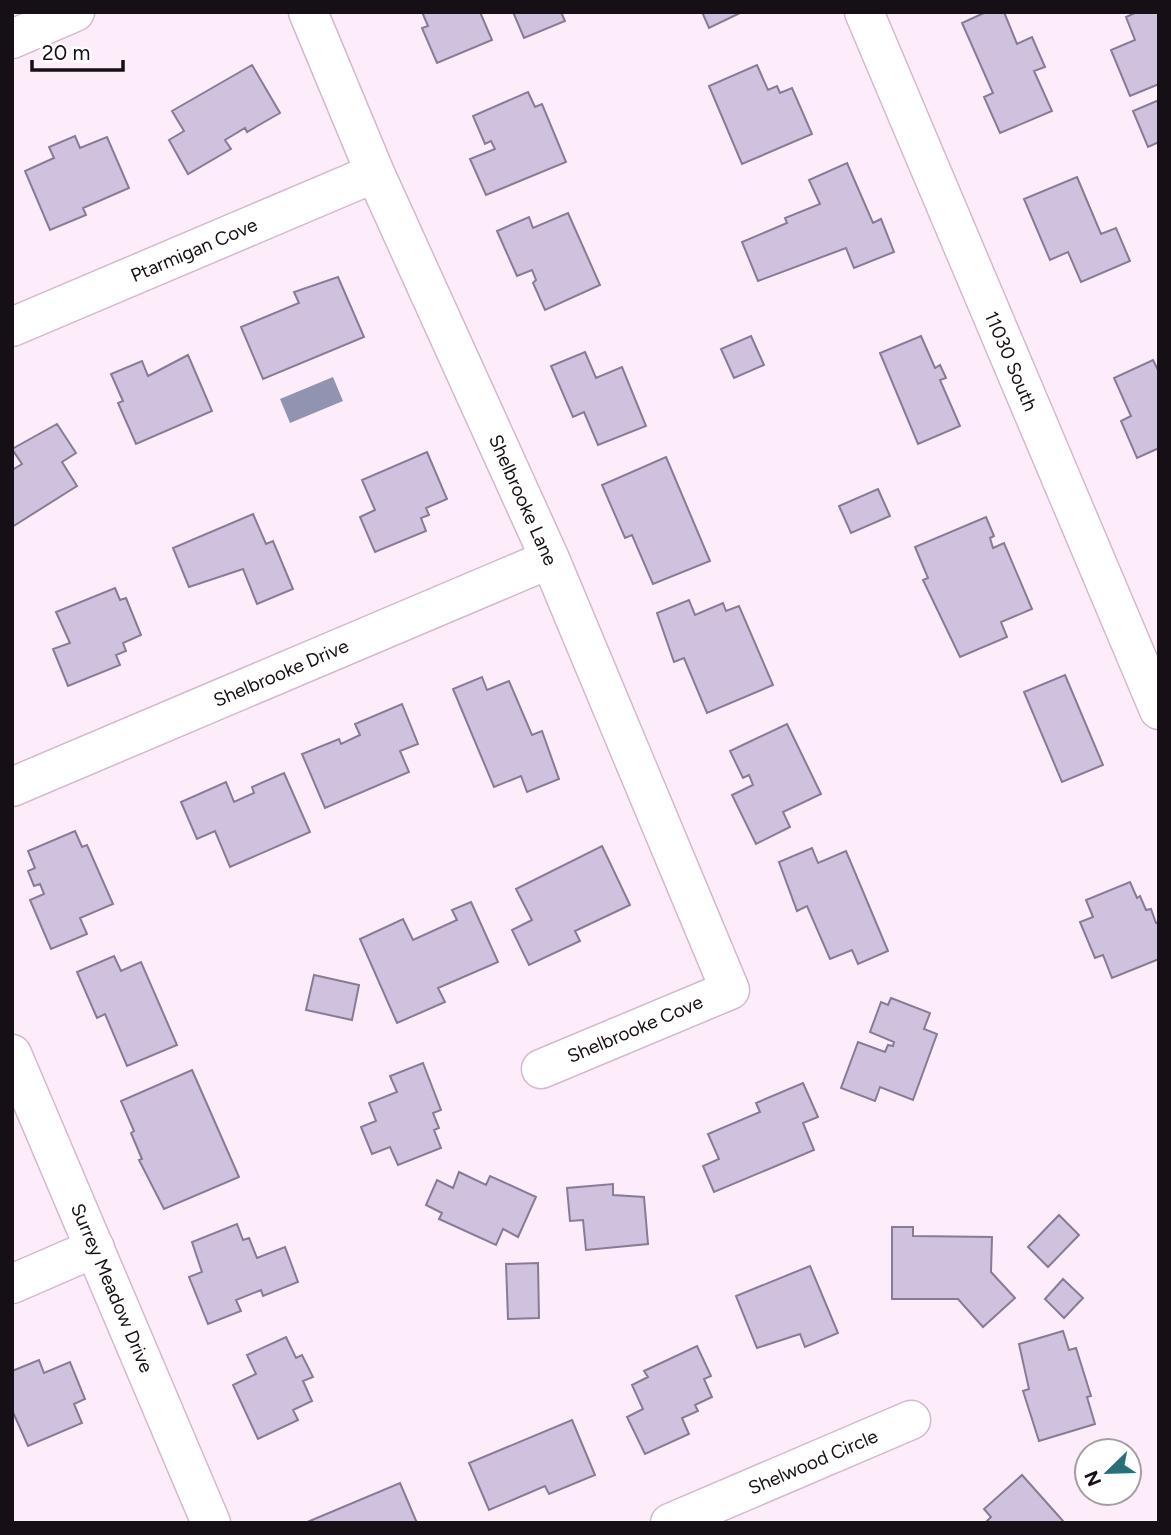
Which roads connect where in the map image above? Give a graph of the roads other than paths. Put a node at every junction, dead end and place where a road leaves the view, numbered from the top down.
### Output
1 (75, 12) edge
2 (309, 12) edge
3 (864, 12) edge
4 (12, 39) edge
5 (375, 173) junction
6 (12, 327) edge
7 (550, 559) junction
8 (1159, 710) edge
9 (12, 787) edge
10 (730, 990) joint
11 (12, 1054) edge
12 (541, 1069) dead end
13 (95, 1248) junction
14 (12, 1284) edge
15 (911, 1420) dead end
16 (720, 1513) edge
17 (211, 1523) edge
18 (670, 1523) edge

1 - 4 street
2 - 5 street, Shelbrooke Lane
3 - 8 street, 11030 South
5 - 6 street, Ptarmigan Cove
5 - 7 street, Shelbrooke Lane
7 - 9 street, Shelbrooke Drive
7 - 10 street, Shelbrooke Lane
10 - 12 street, Shelbrooke Cove
11 - 13 street, Surrey Meadow Drive
13 - 14 street
13 - 17 street, Surrey Meadow Drive
15 - 16 street, Shelwood Circle
16 - 18 street

